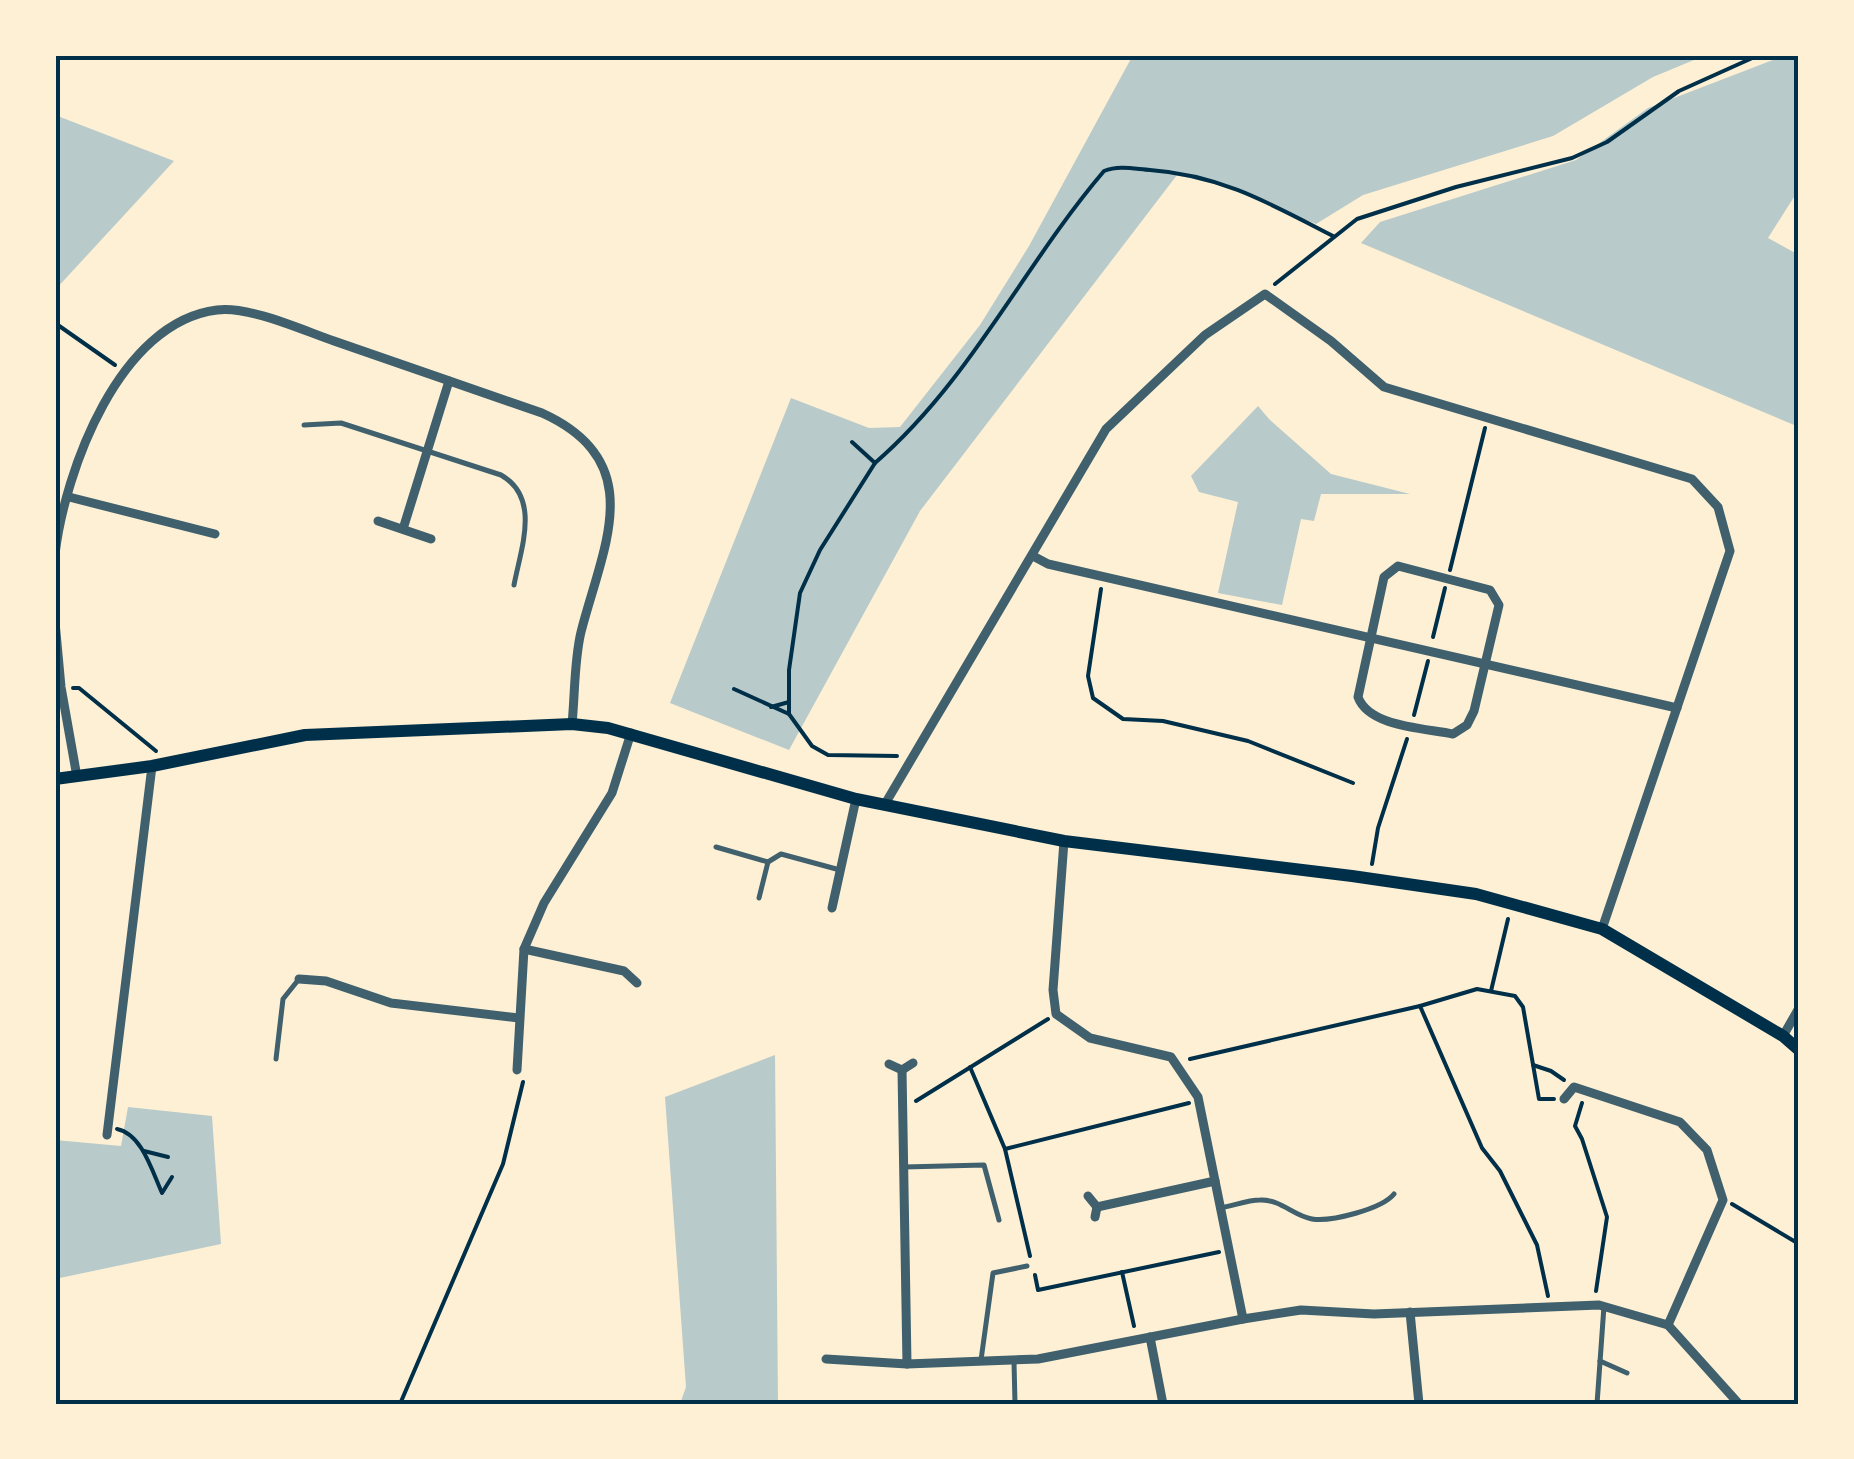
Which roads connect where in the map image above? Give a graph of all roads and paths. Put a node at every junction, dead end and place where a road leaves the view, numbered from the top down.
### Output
1 (1759, 55) edge
2 (1333, 236) junction
3 (1265, 294) junction
4 (55, 323) edge
5 (123, 370) junction
6 (449, 381) junction
7 (304, 424) dead end
8 (852, 442) dead end
9 (428, 451) junction
10 (875, 463) junction
11 (70, 496) junction
12 (378, 521) dead end
13 (403, 530) junction
14 (215, 534) dead end
15 (430, 539) dead end
16 (55, 554) edge
17 (1033, 556) junction
18 (1104, 574) junction
19 (514, 585) dead end
20 (55, 622) edge
21 (1371, 637) junction
22 (1486, 664) junction
23 (61, 686) junction
24 (734, 688) dead end
25 (788, 702) junction
26 (771, 707) junction
27 (1676, 708) junction
28 (789, 714) junction
29 (572, 724) junction
30 (631, 733) junction
31 (896, 756) dead end
32 (157, 765) junction
33 (77, 777) junction
34 (55, 779) edge
35 (1354, 783) dead end
36 (856, 799) junction
37 (885, 804) junction
38 (1064, 841) junction
39 (716, 848) dead end
40 (768, 862) junction
41 (840, 870) junction
42 (759, 898) dead end
43 (1511, 904) junction
44 (832, 908) dead end
45 (1602, 929) junction
46 (524, 949) junction
47 (299, 979) joint
48 (637, 983) dead end
49 (1491, 991) junction
50 (1420, 1006) junction
51 (1799, 1008) edge
52 (1056, 1014) junction
53 (519, 1018) junction
54 (1783, 1036) junction
55 (1799, 1050) edge
56 (276, 1059) dead end
57 (913, 1062) dead end
58 (1174, 1062) junction
59 (889, 1064) dead end
60 (1533, 1065) junction
61 (970, 1067) junction
62 (517, 1070) joint
63 (902, 1070) junction
64 (1574, 1087) junction
65 (1586, 1091) junction
66 (1564, 1099) joint
67 (1199, 1101) junction
68 (903, 1109) junction
69 (108, 1132) joint
70 (1005, 1149) junction
71 (142, 1152) junction
72 (168, 1158) dead end
73 (904, 1167) junction
74 (172, 1176) dead end
75 (1215, 1181) junction
76 (1394, 1194) dead end
77 (1088, 1196) dead end
78 (1723, 1200) junction
79 (1220, 1208) junction
80 (999, 1220) dead end
81 (1799, 1244) edge
82 (1229, 1250) junction
83 (1027, 1266) dead end
84 (1122, 1272) junction
85 (1550, 1306) junction
86 (1600, 1306) junction
87 (1410, 1312) junction
88 (1243, 1319) junction
89 (1668, 1325) junction
90 (1150, 1337) junction
91 (1138, 1339) junction
92 (826, 1359) dead end
93 (1014, 1359) junction
94 (981, 1360) junction
95 (1600, 1361) junction
96 (908, 1364) junction
97 (1627, 1373) dead end
98 (400, 1404) edge
99 (1015, 1404) edge
100 (1163, 1404) edge
101 (1420, 1404) edge
102 (1597, 1404) edge
103 (1739, 1404) edge

1 - 2 path
2 - 3 path
2 - 10 path
3 - 17 street
3 - 27 street
4 - 5 path
5 - 6 street
5 - 11 street
6 - 9 street
6 - 29 street
7 - 9 lane
8 - 10 path
9 - 13 street
9 - 19 lane
10 - 25 path
11 - 14 street
11 - 16 street
12 - 13 street
13 - 15 street
17 - 18 street
17 - 37 street
18 - 21 street
18 - 35 path
20 - 23 street
21 - 22 street
21 - 22 street
21 - 22 street
22 - 27 street
23 - 32 path
23 - 33 street
24 - 26 path
25 - 26 path
25 - 28 path
26 - 28 path
27 - 45 street
28 - 31 path
29 - 30 main road
29 - 32 main road
30 - 36 main road
30 - 46 street
32 - 33 main road
32 - 69 street
33 - 34 main road
36 - 37 main road
36 - 41 street
37 - 38 main road
38 - 43 main road
38 - 52 street
39 - 40 lane
40 - 41 lane
40 - 42 lane
41 - 44 street
43 - 45 main road
43 - 49 path
45 - 54 main road
46 - 48 street
46 - 53 street
47 - 53 street
47 - 56 lane
49 - 50 path
49 - 60 path
50 - 58 path
50 - 85 path
51 - 54 street
52 - 58 street
52 - 61 path
53 - 62 street
54 - 55 main road
57 - 63 street
58 - 67 street
59 - 63 street
60 - 64 path
60 - 66 path
61 - 68 path
61 - 70 path
62 - 98 path
63 - 68 street
64 - 65 street
64 - 66 street
65 - 78 street
65 - 86 path
67 - 70 path
67 - 75 street
68 - 73 street
69 - 71 path
70 - 84 path
71 - 72 path
71 - 74 path
73 - 80 lane
73 - 96 street
75 - 77 street
75 - 79 street
76 - 79 lane
78 - 81 path
78 - 89 street
79 - 82 street
82 - 84 path
82 - 88 street
83 - 94 lane
84 - 91 path
85 - 86 street
85 - 87 street
86 - 89 street
86 - 95 lane
87 - 88 street
87 - 101 street
88 - 90 street
89 - 103 street
90 - 91 street
90 - 100 street
91 - 93 street
92 - 96 street
93 - 94 street
93 - 99 lane
94 - 96 street
95 - 97 lane
95 - 102 lane

